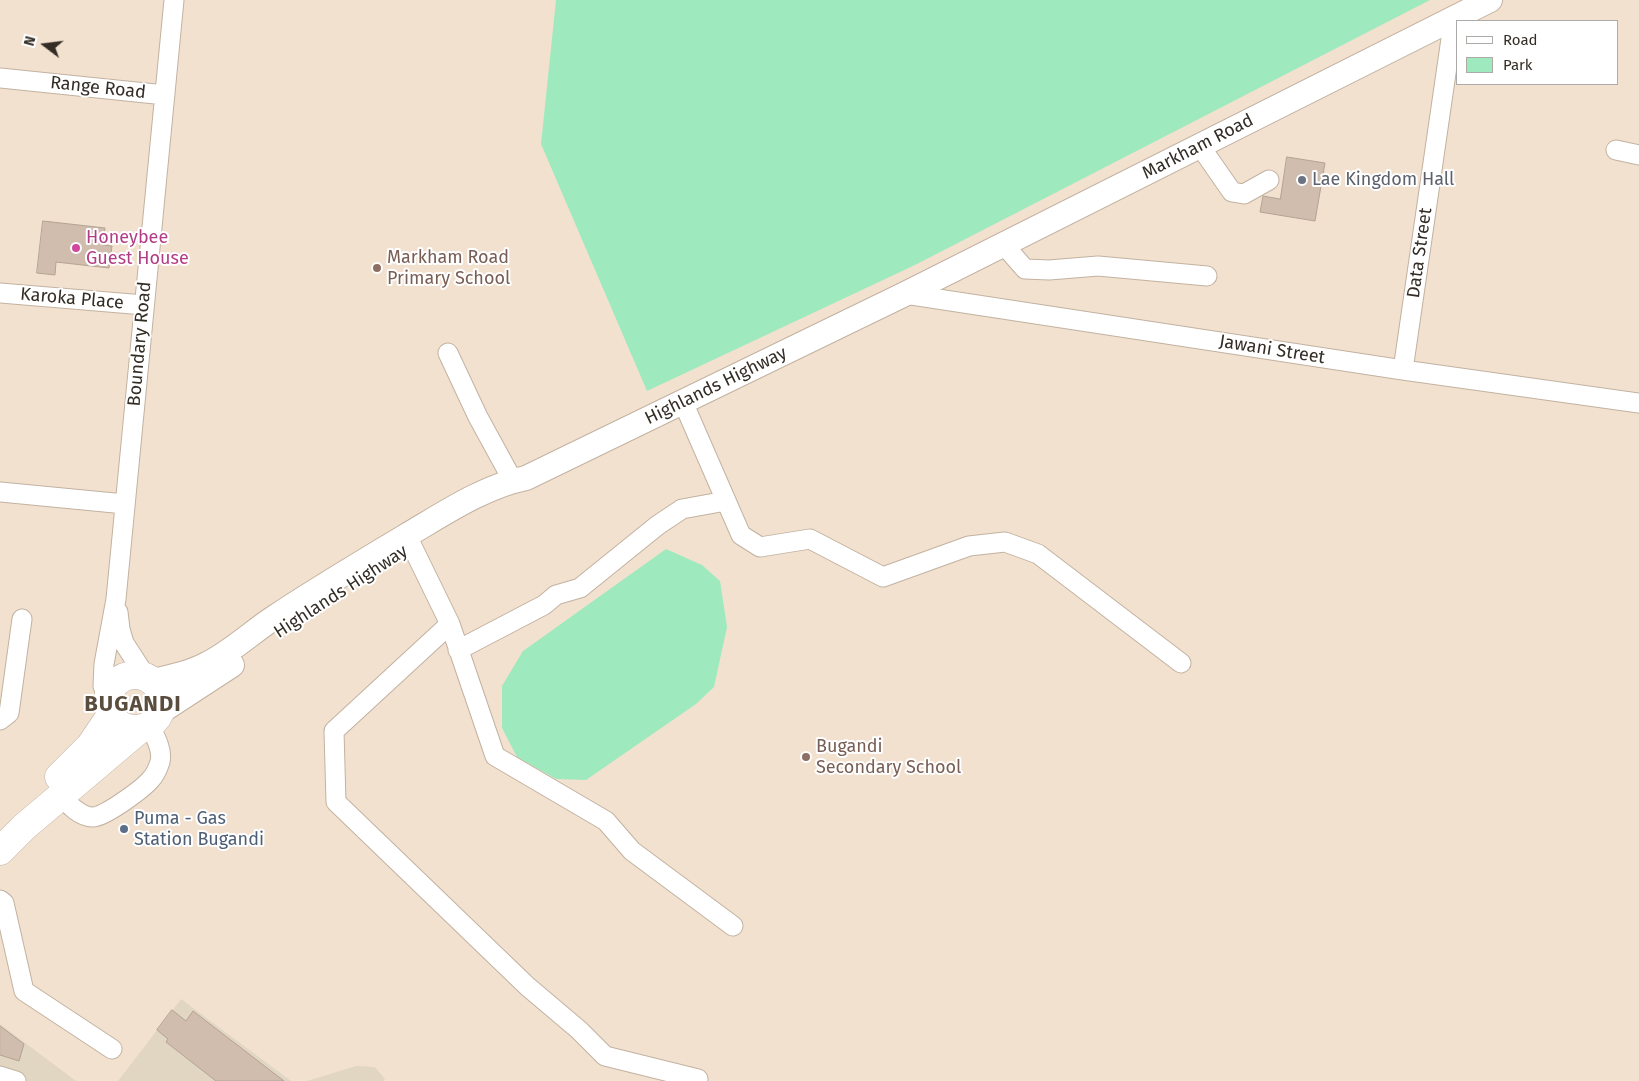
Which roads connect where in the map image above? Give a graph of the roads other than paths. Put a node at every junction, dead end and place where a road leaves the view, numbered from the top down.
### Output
1 (174, 0) edge
2 (1490, 0) edge
3 (1454, 18) junction
4 (0, 78) edge
5 (166, 95) junction
6 (1200, 146) junction
7 (1616, 150) dead end
8 (1639, 155) edge
9 (1269, 180) dead end
10 (1004, 245) junction
11 (1207, 276) dead end
12 (0, 293) edge
13 (905, 294) junction
14 (144, 305) junction
15 (448, 353) dead end
16 (1403, 370) junction
17 (684, 402) junction
18 (1639, 403) edge
19 (520, 480) junction
20 (0, 492) edge
21 (726, 501) junction
22 (125, 504) junction
23 (412, 546) junction
24 (116, 599) junction
25 (22, 619) dead end
26 (450, 624) junction
27 (458, 650) junction
28 (1181, 663) dead end
29 (149, 678) junction
30 (109, 706) junction
31 (0, 720) edge
32 (150, 722) junction
33 (61, 796) junction
34 (0, 825) edge
35 (0, 851) edge
36 (0, 900) edge
37 (733, 926) dead end
38 (112, 1049) dead end
39 (0, 1076) edge
40 (698, 1079) dead end
41 (16, 1081) edge

1 - 5 street, Boundary Road
2 - 3 main road, Markham Road
3 - 6 main road, Markham Road
3 - 16 street, Data Street
4 - 5 street, Range Road
5 - 14 street, Boundary Road
6 - 9 street
6 - 10 main road, Markham Road
7 - 8 street
10 - 11 street
10 - 13 main road, Markham Road
12 - 14 street, Karoka Place
13 - 16 street, Jawani Street
13 - 17 main road, Highlands Highway
14 - 22 street, Boundary Road
15 - 19 street
16 - 18 street, Jawani Street
17 - 19 main road, Highlands Highway
17 - 21 street
19 - 23 main road, Highlands Highway
19 - 29 main road, Highlands Highway
20 - 22 street
21 - 27 street
21 - 28 street
22 - 24 street, Boundary Road
23 - 26 street
23 - 32 main road, Highlands Highway
24 - 29 street
24 - 30 street
25 - 31 street
26 - 27 street
26 - 40 street
27 - 37 street
29 - 30 highway
29 - 32 highway
30 - 32 highway
30 - 34 highway
32 - 33 highway
32 - 33 street
33 - 35 highway
36 - 38 street
39 - 41 street

